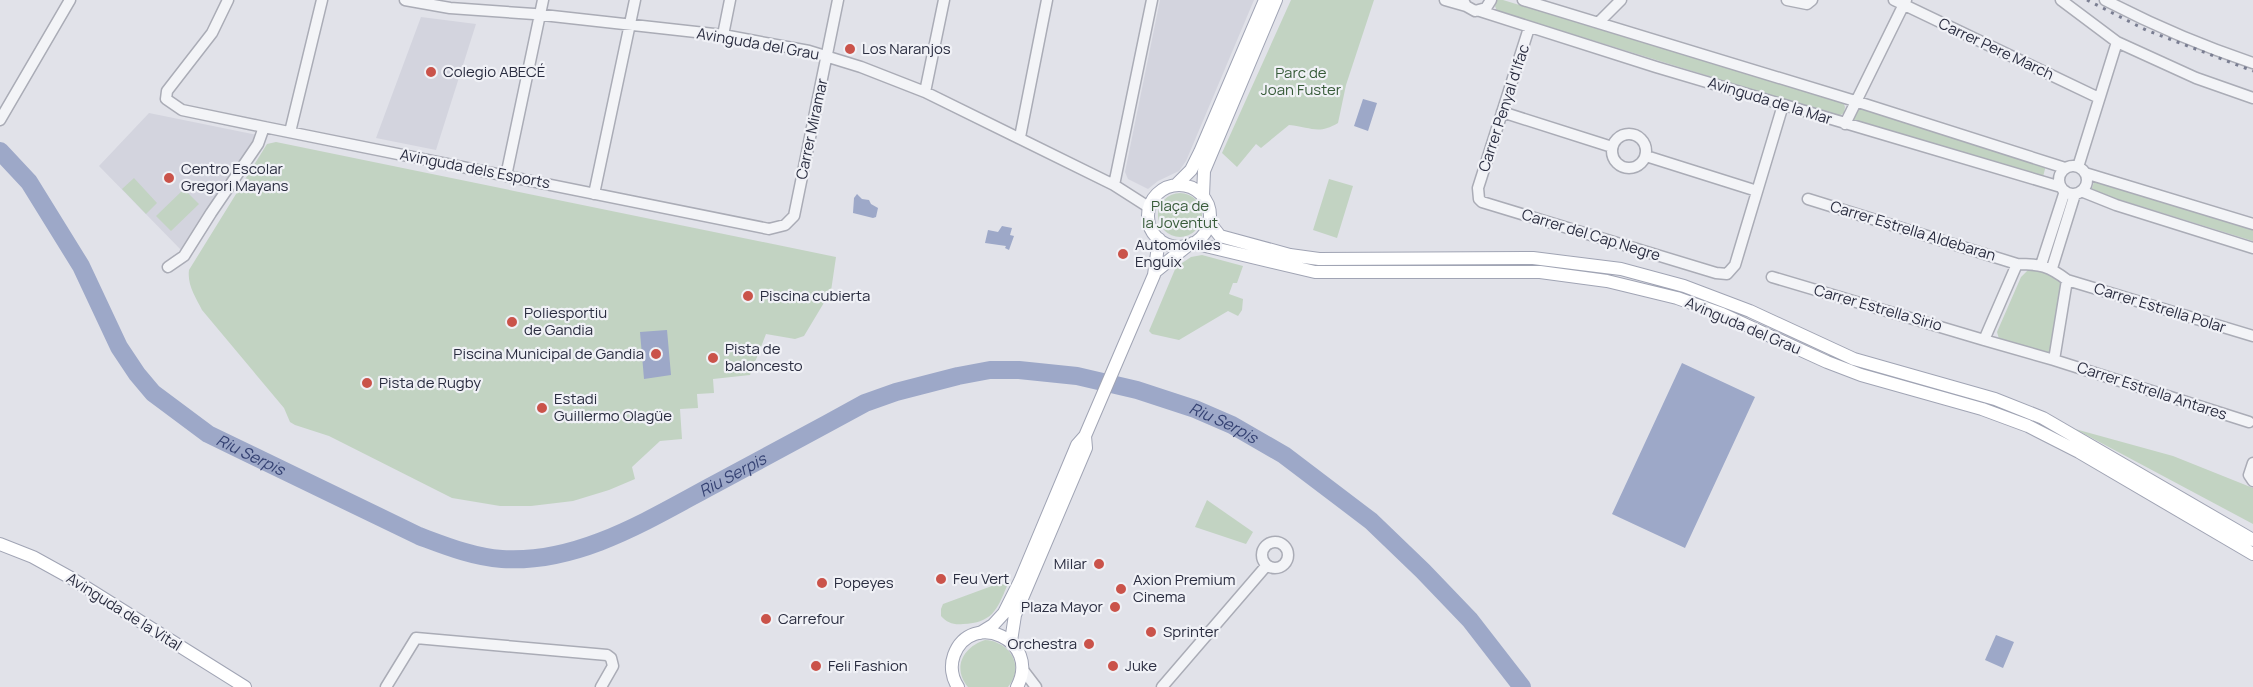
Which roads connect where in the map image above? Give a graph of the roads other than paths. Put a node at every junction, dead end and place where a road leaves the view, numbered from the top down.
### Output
1 (70, 0) edge
2 (228, 0) edge
3 (322, 0) edge
4 (405, 0) edge
5 (543, 0) edge
6 (635, 0) edge
7 (730, 0) edge
8 (838, 0) edge
9 (944, 0) edge
10 (1047, 0) edge
11 (1152, 0) edge
12 (1265, 0) edge
13 (1276, 0) edge
14 (1445, 0) edge
15 (1491, 0) edge
16 (1523, 0) edge
17 (1621, 0) edge
18 (1787, 0) edge
19 (1812, 0) edge
20 (2061, 0) edge
21 (2104, 0) edge
22 (1901, 2) edge
23 (436, 3) edge
24 (1464, 3) edge
25 (1480, 11) junction
26 (540, 15) junction
27 (1599, 22) junction
28 (630, 24) junction
29 (1529, 28) junction
30 (723, 35) junction
31 (2117, 42) junction
32 (827, 56) junction
33 (2253, 63) edge
34 (925, 92) junction
35 (2099, 98) junction
36 (2253, 98) edge
37 (1855, 101) junction
38 (1783, 105) junction
39 (1502, 112) junction
40 (0, 120) edge
41 (1845, 124) junction
42 (264, 127) junction
43 (290, 132) junction
44 (1020, 137) junction
45 (1612, 147) junction
46 (1646, 156) junction
47 (2065, 168) junction
48 (2081, 170) junction
49 (506, 176) junction
50 (1114, 185) junction
51 (1176, 185) junction
52 (1478, 188) joint
53 (1757, 191) junction
54 (2071, 191) junction
55 (594, 194) junction
56 (1203, 196) junction
57 (1808, 199) dead end
58 (1150, 208) junction
59 (790, 222) joint
60 (1209, 222) junction
61 (2253, 224) edge
62 (1159, 239) junction
63 (1190, 244) junction
64 (2253, 248) edge
65 (2017, 264) junction
66 (2046, 266) junction
67 (168, 267) dead end
68 (1155, 271) junction
69 (1772, 277) dead end
70 (2067, 280) junction
71 (2253, 336) edge
72 (1984, 340) junction
73 (2054, 360) junction
74 (2249, 422) dead end
75 (1085, 436) junction
76 (2253, 463) edge
77 (2253, 481) edge
78 (2253, 540) edge
79 (0, 544) edge
80 (2253, 554) edge
81 (1267, 565) dead end
82 (980, 633) junction
83 (1011, 641) junction
84 (1023, 670) junction
85 (245, 687) edge
86 (386, 687) edge
87 (601, 687) edge
88 (958, 687) edge
89 (1017, 687) edge
90 (1036, 687) edge
91 (1161, 687) edge

1 - 40 street
2 - 42 street, Avinguda dels Esports
3 - 43 street
4 - 23 street, Avinguda del Grau
5 - 26 street
6 - 28 street
7 - 30 street
8 - 32 street, Carrer Miramar
9 - 34 street
10 - 44 street
11 - 50 street
12 - 51 main road
13 - 56 main road
14 - 24 street
15 - 25 street
16 - 27 street, Avinguda de la Mar
17 - 27 street
18 - 19 street
20 - 31 street
21 - 33 street
22 - 35 street, Carrer Pere March
22 - 37 street
23 - 26 street, Avinguda del Grau
24 - 25 street, Avinguda de la Mar
25 - 29 street, Avinguda de la Mar
26 - 28 street, Avinguda del Grau
26 - 49 street
27 - 37 street, Avinguda de la Mar
28 - 30 street, Avinguda del Grau
28 - 55 street
29 - 38 street, Avinguda de la Mar
29 - 39 street, Carrer Penyal d'Ifac
30 - 32 street, Avinguda del Grau
31 - 35 street
31 - 36 street
32 - 34 street, Avinguda del Grau
32 - 59 street, Carrer Miramar
34 - 44 street, Avinguda del Grau
35 - 48 street
37 - 41 street
37 - 47 street, Avinguda de la Mar
38 - 41 street, Avinguda de la Mar
38 - 53 street
39 - 45 street
39 - 52 street, Carrer Penyal d'Ifac
41 - 54 street, Avinguda de la Mar
42 - 43 street, Avinguda dels Esports
42 - 67 street
43 - 49 street, Avinguda dels Esports
44 - 50 street, Avinguda del Grau
45 - 46 street
45 - 46 street
46 - 53 street
47 - 48 street
47 - 54 street
48 - 54 street
48 - 61 street
49 - 55 street, Avinguda dels Esports
50 - 58 street, Avinguda del Grau
51 - 56 main road
51 - 58 main road
52 - 53 street, Carrer del Cap Negre
54 - 64 street, Avinguda de la Mar
54 - 66 street
55 - 59 street, Avinguda dels Esports
56 - 60 main road
57 - 65 street, Carrer Estrella Aldebaran
58 - 62 main road
60 - 63 main road
60 - 78 main road, Avinguda del Grau
62 - 63 main road
62 - 68 main road
63 - 68 main road
63 - 80 main road, Avinguda del Grau
65 - 66 street
65 - 72 street
66 - 70 street, Carrer Estrella Polar
68 - 75 main road
69 - 72 street, Carrer Estrella Sirio
70 - 71 street, Carrer Estrella Polar
70 - 73 street
72 - 73 street
73 - 74 street, Carrer Estrella Antares
75 - 82 main road
75 - 83 main road
76 - 77 street
79 - 85 main road, Avinguda de la Vital
81 - 91 street
82 - 83 main road
82 - 88 main road
83 - 84 main road
84 - 89 main road
84 - 90 street
86 - 87 street

